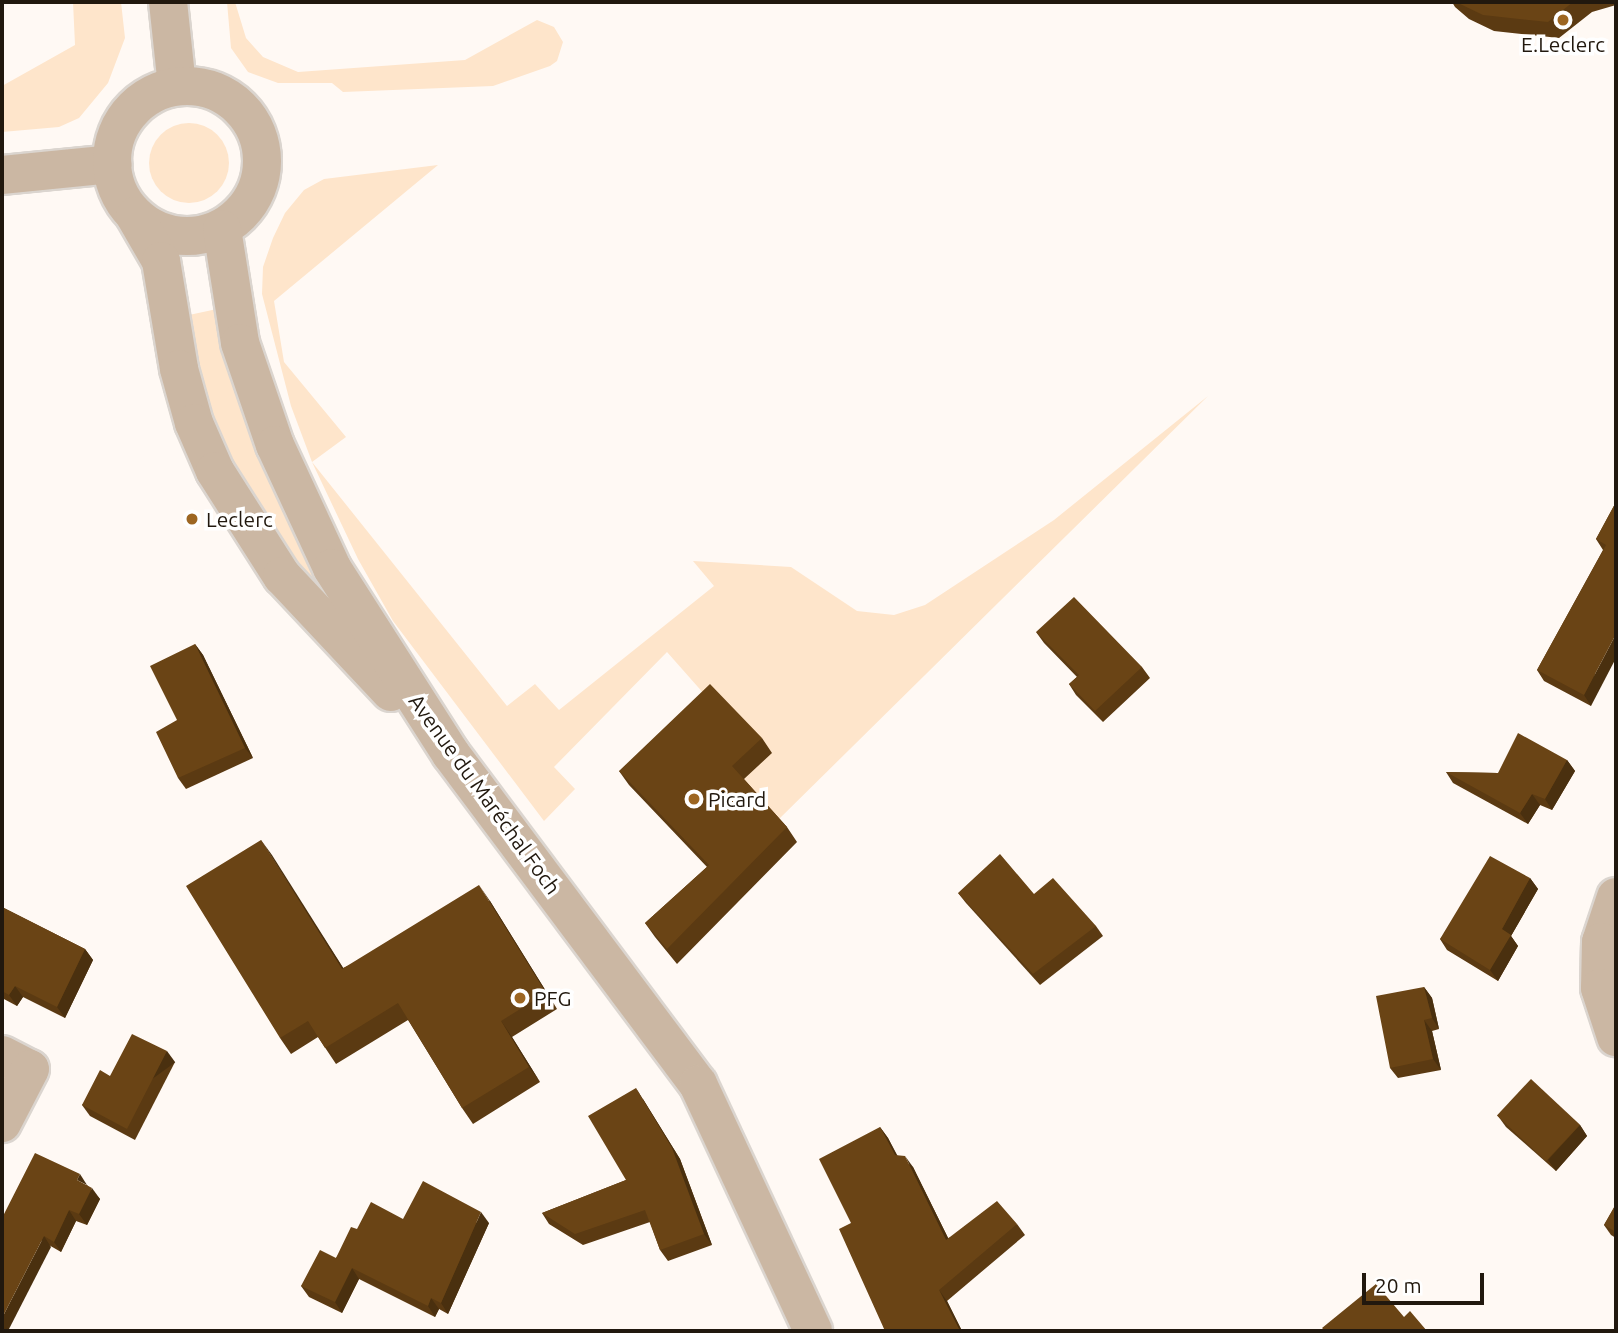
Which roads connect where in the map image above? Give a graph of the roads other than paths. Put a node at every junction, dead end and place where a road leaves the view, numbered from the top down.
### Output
1 (169, 2) edge
2 (177, 86) junction
3 (111, 164) junction
4 (2, 175) edge
5 (135, 216) junction
6 (222, 229) junction
7 (451, 754) junction
8 (1616, 897) edge
9 (1616, 1037) edge
10 (2, 1055) edge
11 (2, 1124) edge
12 (813, 1331) edge

1 - 2 street
2 - 3 street
2 - 6 street
3 - 4 street
3 - 5 street
5 - 6 street
5 - 7 street
6 - 7 street, Avenue du Maréchal Foch
7 - 12 street, Avenue du Maréchal Foch
8 - 9 street
10 - 11 street

